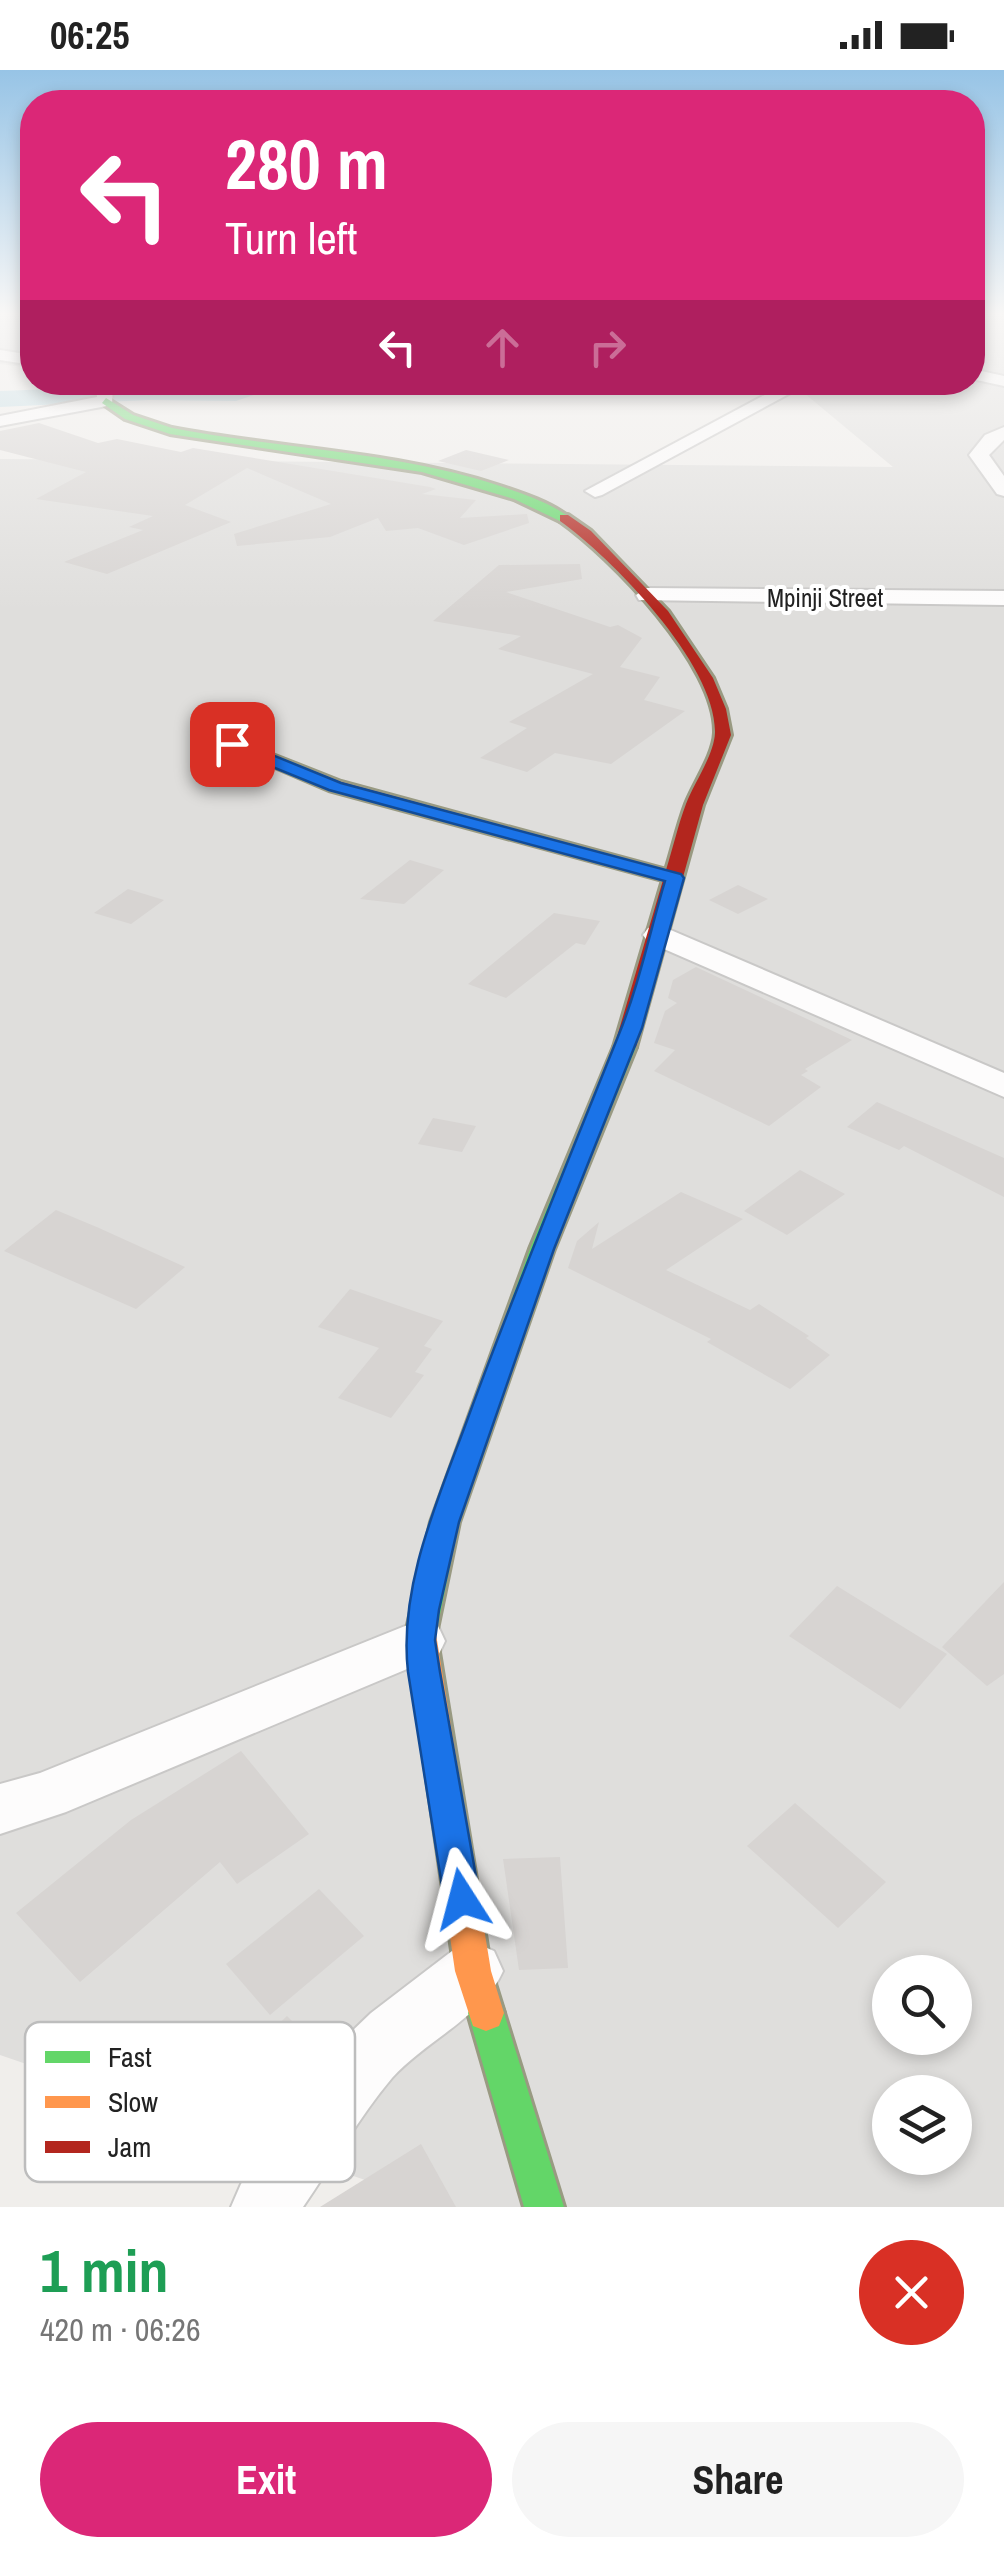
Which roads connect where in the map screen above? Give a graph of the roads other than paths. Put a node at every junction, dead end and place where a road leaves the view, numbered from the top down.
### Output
1 (37, 411) edge
2 (123, 411) edge
3 (748, 411) edge
4 (0, 422) edge
5 (1004, 433) edge
6 (595, 490) dead end
7 (1004, 490) edge
8 (642, 591) junction
9 (1004, 598) edge
10 (206, 734) dead end
11 (675, 878) junction
12 (659, 935) junction
13 (1004, 1086) edge
14 (420, 1640) junction
15 (0, 1809) edge
16 (473, 1970) junction
17 (355, 2078) edge
18 (282, 2182) edge
19 (264, 2207) edge
20 (544, 2207) edge

1 - 4 street
2 - 8 street
3 - 6 street
5 - 7 street
8 - 9 street, Mpinji Street
8 - 11 street
10 - 11 street
11 - 12 street
12 - 13 street
12 - 14 street
14 - 15 street
14 - 16 street
16 - 17 street
16 - 20 street
18 - 19 street

